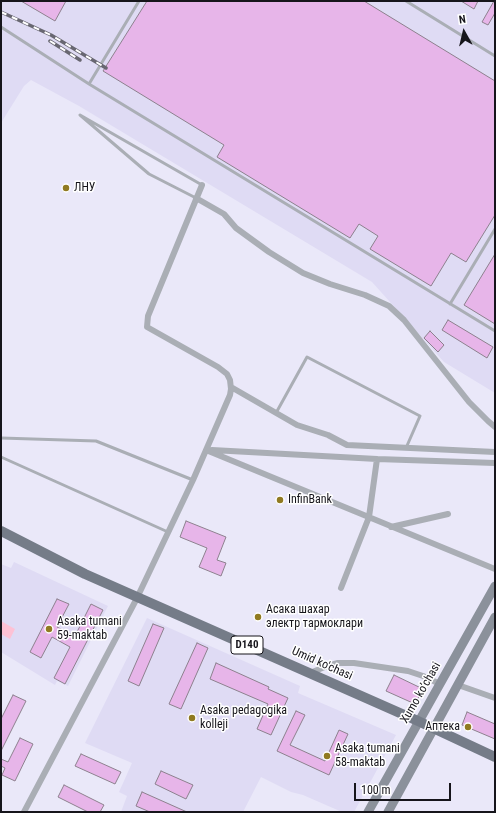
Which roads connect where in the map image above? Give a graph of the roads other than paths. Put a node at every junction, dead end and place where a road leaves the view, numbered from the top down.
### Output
1 (139, 1) edge
2 (406, 1) edge
3 (1, 27) edge
4 (495, 56) edge
5 (89, 84) junction
6 (202, 185) joint
7 (196, 198) junction
8 (495, 229) edge
9 (450, 304) junction
10 (495, 331) edge
11 (231, 387) junction
12 (276, 413) junction
13 (495, 427) edge
14 (1, 438) edge
15 (406, 448) junction
16 (206, 450) junction
17 (495, 452) edge
18 (1, 457) edge
19 (377, 459) junction
20 (495, 463) edge
21 (193, 480) junction
22 (448, 514) dead end
23 (369, 518) junction
24 (391, 527) junction
25 (1, 532) edge
26 (168, 532) junction
27 (495, 569) edge
28 (495, 586) edge
29 (341, 588) dead end
30 (138, 597) junction
31 (495, 617) edge
32 (310, 673) junction
33 (440, 684) junction
34 (458, 685) junction
35 (495, 698) edge
36 (418, 721) junction
37 (434, 728) junction
38 (495, 757) edge
39 (24, 812) edge
40 (368, 812) edge
41 (388, 812) edge

1 - 5 lane
2 - 4 lane
3 - 5 lane
5 - 9 lane
6 - 7 street
6 - 7 lane
7 - 11 street
7 - 13 street
8 - 9 lane
9 - 10 lane
11 - 12 street
11 - 16 street
12 - 15 street
12 - 15 lane
14 - 21 lane
15 - 17 street
16 - 19 street
16 - 21 street
16 - 23 street
18 - 26 lane
19 - 20 street
19 - 23 street
21 - 26 street
22 - 24 street
23 - 24 street
23 - 29 street
24 - 27 street
25 - 30 main road, Umid ko'chasi / D140
26 - 30 street
28 - 33 main road, Xumo ko’chasi
30 - 32 main road, Umid ko'chasi / D140
30 - 39 street
31 - 34 main road
32 - 33 street
32 - 36 main road, Umid ko'chasi / D140
33 - 36 main road, Xumo ko’chasi
34 - 35 street
34 - 37 main road
36 - 37 main road, Umid ko'chasi / D140
36 - 40 main road, Xumo ko’chasi
37 - 38 main road, Umid ko'chasi / D140
37 - 41 main road

